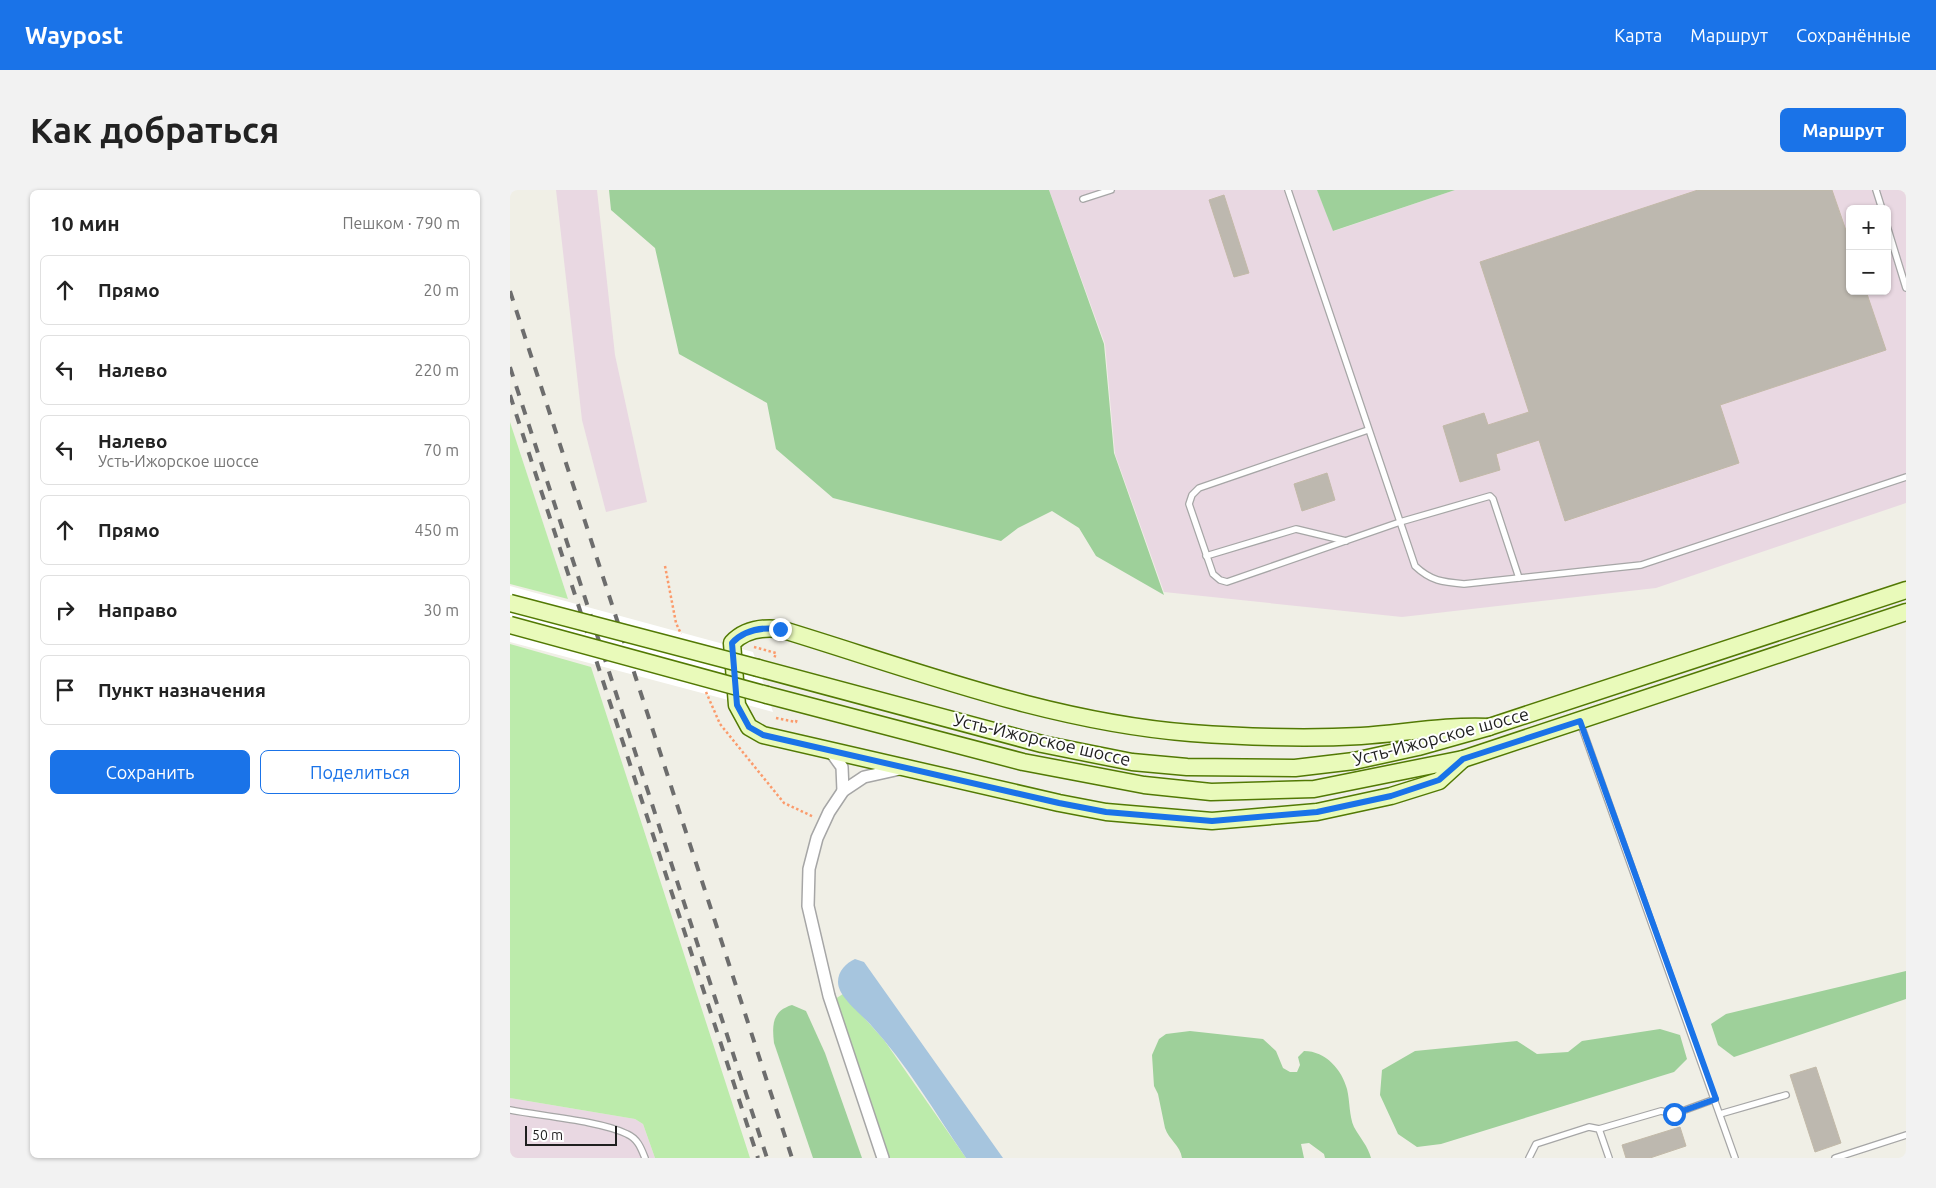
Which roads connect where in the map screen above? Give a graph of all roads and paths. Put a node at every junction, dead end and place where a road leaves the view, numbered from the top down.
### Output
1 (1111, 190) edge
2 (1288, 190) edge
3 (1876, 190) edge
4 (1083, 199) dead end
5 (1881, 205) edge
6 (1891, 239) edge
7 (1906, 288) edge
8 (1368, 430) junction
9 (1906, 477) edge
10 (1400, 522) junction
11 (1347, 541) junction
12 (1206, 556) junction
13 (1519, 578) junction
14 (1906, 590) edge
15 (510, 603) edge
16 (1906, 612) edge
17 (510, 625) edge
18 (754, 647) dead end
19 (776, 653) dead end
20 (776, 718) dead end
21 (1580, 721) junction
22 (796, 722) dead end
23 (1489, 727) junction
24 (831, 752) junction
25 (1463, 759) junction
26 (903, 768) junction
27 (842, 791) junction
28 (1786, 1095) dead end
29 (1716, 1099) junction
30 (510, 1110) edge
31 (1720, 1114) junction
32 (1599, 1129) junction
33 (1906, 1135) edge
34 (645, 1158) edge
35 (883, 1158) edge
36 (1529, 1158) edge
37 (1609, 1158) edge
38 (1735, 1158) edge
39 (1835, 1158) edge

1 - 4 lane
2 - 8 lane
3 - 5 lane
6 - 7 lane
8 - 10 lane
8 - 12 lane
9 - 13 lane
10 - 11 lane
10 - 13 lane
10 - 13 lane
11 - 12 lane
11 - 12 lane
14 - 23 street, Усть-Ижорское шоссе
15 - 23 street, Усть-Ижорское шоссе, bridge
16 - 21 street, Усть-Ижорское шоссе
17 - 25 street, Усть-Ижорское шоссе, bridge
18 - 19 path
20 - 22 path
21 - 25 street, Усть-Ижорское шоссе
21 - 29 lane
23 - 24 street
24 - 26 street
24 - 27 street
25 - 26 street
26 - 27 street
27 - 35 street
28 - 31 lane
29 - 31 lane
29 - 32 lane
30 - 34 lane
31 - 38 lane
32 - 36 lane
32 - 37 lane
33 - 39 lane

